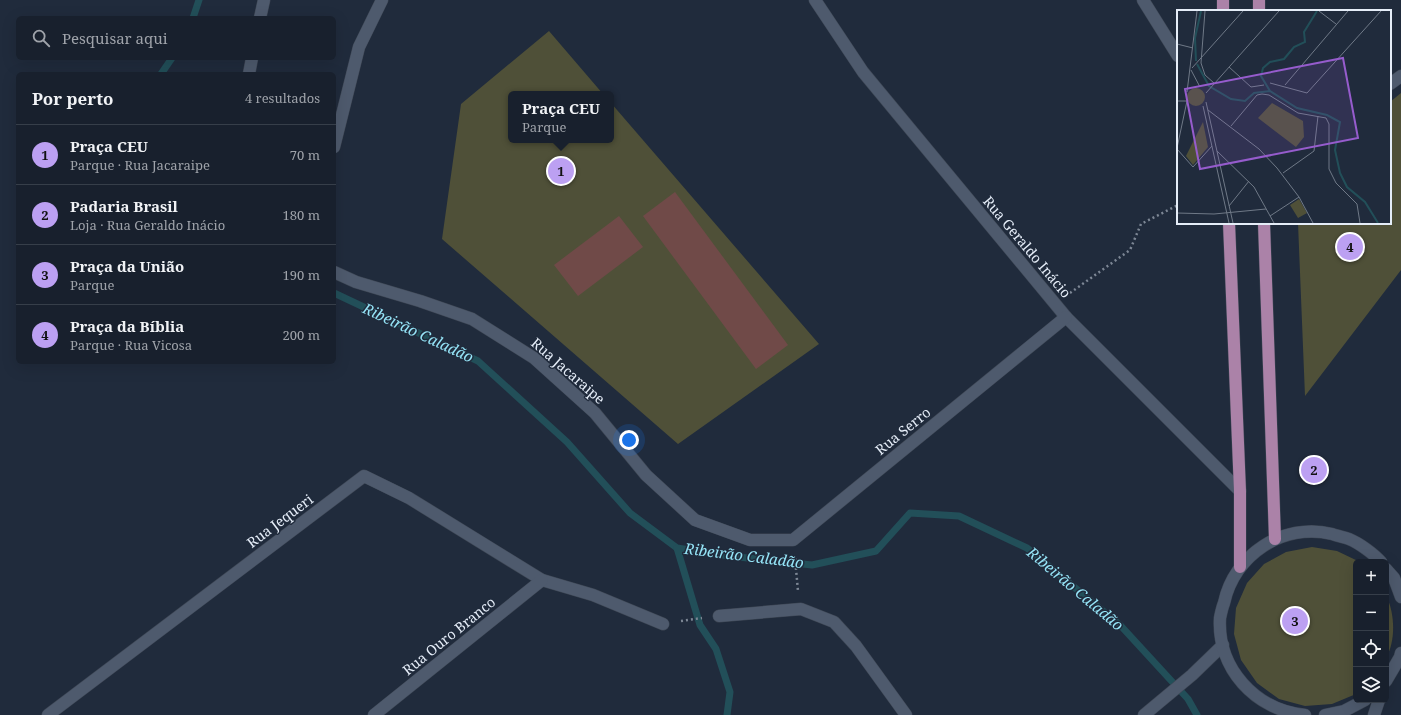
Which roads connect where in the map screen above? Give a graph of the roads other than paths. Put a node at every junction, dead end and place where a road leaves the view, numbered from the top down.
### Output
1 (264, 0) edge
2 (382, 0) edge
3 (815, 0) edge
4 (1143, 0) edge
5 (260, 16) edge
6 (1177, 54) edge
7 (252, 60) edge
8 (249, 72) edge
9 (1401, 76) edge
10 (1391, 83) edge
11 (336, 139) edge
12 (1229, 224) edge
13 (1264, 224) edge
14 (336, 273) edge
15 (1066, 317) junction
16 (1240, 491) junction
17 (1275, 539) junction
18 (793, 540) joint
19 (1378, 559) edge
20 (1240, 567) junction
21 (1389, 572) edge
22 (542, 580) junction
23 (1401, 597) edge
24 (719, 616) road end
25 (663, 624) road end
26 (1222, 645) junction
27 (1401, 653) edge
28 (1389, 676) edge
29 (1359, 703) edge
30 (1378, 703) edge
31 (1268, 709) edge
32 (1145, 714) edge
33 (48, 715) edge
34 (374, 715) edge
35 (906, 715) edge
36 (1305, 715) edge
37 (1325, 715) edge
38 (1374, 715) edge

1 - 5 street
2 - 11 street
3 - 15 street, Rua Geraldo Inácio
4 - 6 street
7 - 8 street
9 - 10 street
12 - 16 main road
13 - 17 main road
14 - 18 street, Rua Jacaraipe
15 - 16 street, Rua Geraldo Inácio
15 - 18 street, Rua Serro
16 - 20 main road
17 - 19 street
17 - 20 street
20 - 26 street
21 - 23 street
22 - 25 street
22 - 33 street, Rua Jequeri
22 - 34 street, Rua Ouro Branco
24 - 35 street
26 - 31 street
26 - 32 street
27 - 28 street
29 - 37 street
30 - 38 street
31 - 36 street

